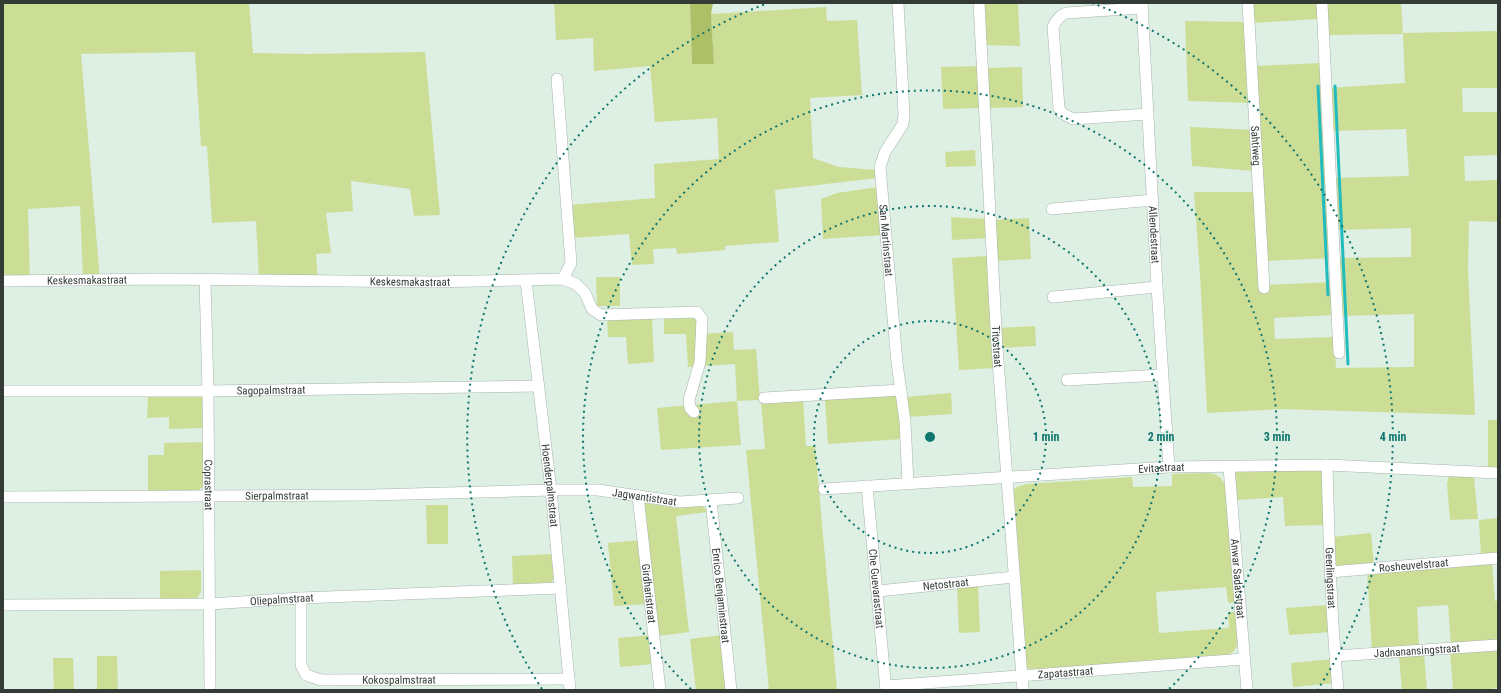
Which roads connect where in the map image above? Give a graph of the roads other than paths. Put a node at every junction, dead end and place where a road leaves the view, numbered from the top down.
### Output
1 (898, 3) edge
2 (979, 3) edge
3 (1248, 3) edge
4 (1322, 3) edge
5 (1142, 6) edge
6 (557, 78) dead end
7 (1148, 114) junction
8 (1153, 200) junction
9 (1052, 209) dead end
10 (563, 279) junction
11 (205, 280) junction
12 (526, 281) junction
13 (3, 282) edge
14 (1157, 287) junction
15 (1264, 288) dead end
16 (1053, 297) dead end
17 (1339, 353) dead end
18 (1162, 374) junction
19 (1067, 380) dead end
20 (540, 386) junction
21 (901, 390) junction
22 (3, 391) edge
23 (208, 391) junction
24 (764, 398) dead end
25 (694, 412) dead end
26 (1327, 465) junction
27 (1229, 466) junction
28 (1169, 467) junction
29 (1498, 473) edge
30 (1007, 478) junction
31 (908, 484) junction
32 (867, 486) junction
33 (824, 489) dead end
34 (551, 490) junction
35 (208, 496) junction
36 (638, 496) junction
37 (3, 497) edge
38 (738, 498) dead end
39 (711, 500) junction
40 (1498, 558) edge
41 (1330, 572) junction
42 (1014, 577) junction
43 (561, 588) junction
44 (878, 591) junction
45 (301, 598) junction
46 (210, 604) junction
47 (3, 605) edge
48 (1498, 645) edge
49 (1335, 656) junction
50 (1244, 659) junction
51 (1022, 676) junction
52 (570, 685) edge
53 (886, 688) edge
54 (210, 690) edge
55 (660, 690) edge
56 (731, 690) edge
57 (1023, 690) edge
58 (1247, 690) edge
59 (1338, 690) edge

1 - 21 street, San Martinstraat
2 - 30 street, Titostraat
3 - 15 street, Sahtiweg
4 - 17 street
5 - 7 street, Allendestraat
5 - 7 street
6 - 10 street
7 - 8 street, Allendestraat
8 - 9 street
8 - 14 street, Allendestraat
10 - 12 street, Keskesmakastraat
10 - 25 street
11 - 12 street, Keskesmakastraat
11 - 13 street, Keskesmakastraat
11 - 23 street, Coprastraat
12 - 20 street, Hoenderpalmstraat
14 - 16 street
14 - 18 street, Allendestraat
18 - 19 street
18 - 28 street, Allendestraat
20 - 23 street, Sagopalmstraat
20 - 34 street, Hoenderpalmstraat
21 - 24 street
21 - 31 street, San Martinstraat
22 - 23 street, Sagopalmstraat
23 - 35 street, Coprastraat
26 - 27 street, Evitastraat
26 - 29 street, Evitastraat
26 - 41 street, Geerlingstraat
27 - 28 street, Evitastraat
27 - 50 street, Anwar Sadatstraat
28 - 30 street, Evitastraat
30 - 31 street, Evitastraat
30 - 42 street, Titostraat
31 - 32 street, Evitastraat
32 - 33 street, Evitastraat
32 - 44 street, Che Guevarastraat
34 - 35 street, Sierpalmstraat
34 - 36 street, Jagwantistraat
34 - 43 street, Hoenderpalmstraat
35 - 37 street, Sierpalmstraat
35 - 46 street, Coprastraat
36 - 39 street, Jagwantistraat
36 - 55 street, Girdharistraat
38 - 39 street, Jagwantistraat
39 - 56 street, Enrico Benjaminstraat
40 - 41 street, Rosheuvelstraat
41 - 49 street, Geerlingstraat
42 - 44 street, Netostraat
42 - 51 street, Titostraat
43 - 45 street, Oliepalmstraat
43 - 52 street, Hoenderpalmstraat
44 - 53 street, Che Guevarastraat
45 - 46 street, Oliepalmstraat
45 - 52 street, Kokospalmstraat
46 - 47 street, Oliepalmstraat
46 - 54 street, Coprastraat
48 - 49 street, Jadnanansingstraat
49 - 59 street, Geerlingstraat
50 - 51 street, Zapatastraat
50 - 58 street, Anwar Sadatstraat
51 - 53 street, Zapatastraat
51 - 57 street, Titostraat

